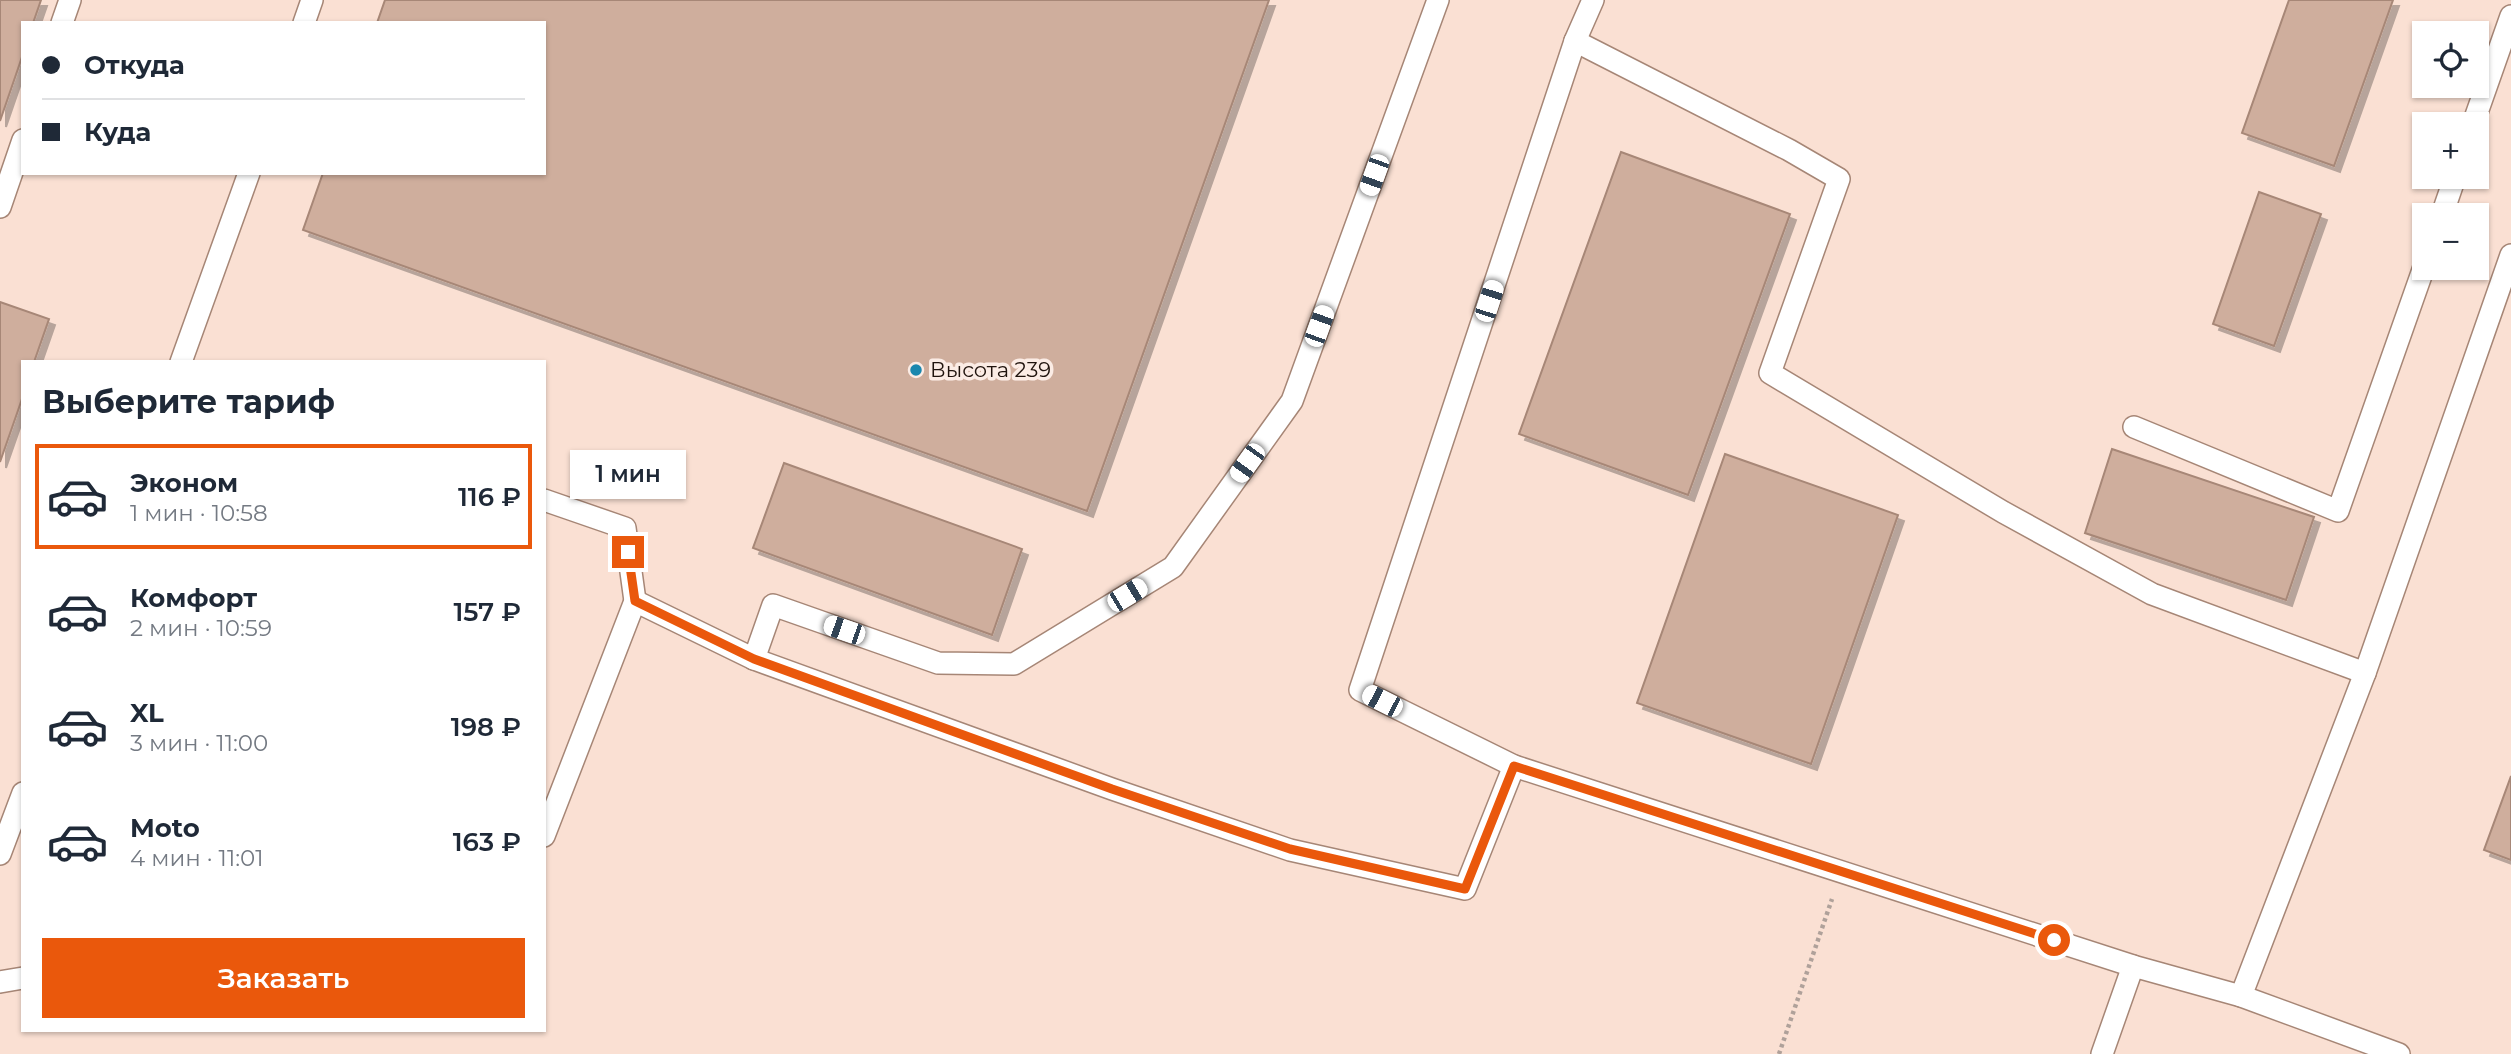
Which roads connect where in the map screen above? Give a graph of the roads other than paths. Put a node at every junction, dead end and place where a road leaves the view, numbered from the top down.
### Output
1 (70, 0) edge
2 (312, 0) edge
3 (1438, 0) edge
4 (1593, 0) edge
5 (2511, 16) edge
6 (63, 21) edge
7 (304, 21) edge
8 (1575, 41) junction
9 (2477, 112) edge
10 (21, 146) edge
11 (248, 175) edge
12 (0, 208) edge
13 (2511, 255) edge
14 (2419, 280) edge
15 (182, 360) edge
16 (2134, 428) dead end
17 (546, 501) edge
18 (635, 601) junction
19 (754, 659) junction
20 (2365, 673) junction
21 (1514, 766) junction
22 (21, 798) edge
23 (546, 831) edge
24 (0, 854) edge
25 (2133, 966) junction
26 (21, 978) edge
27 (0, 982) edge
28 (2241, 996) junction
29 (2102, 1054) edge
30 (2399, 1054) edge

1 - 6 lane
2 - 7 lane
3 - 19 lane
4 - 8 lane
5 - 9 lane
8 - 20 lane
8 - 21 lane
10 - 12 lane
11 - 15 lane
13 - 20 lane
14 - 16 lane
17 - 18 lane
18 - 19 lane
18 - 23 lane
19 - 21 lane
20 - 28 lane
21 - 25 lane
22 - 24 lane
25 - 28 lane
25 - 29 lane
26 - 27 lane
28 - 30 lane

